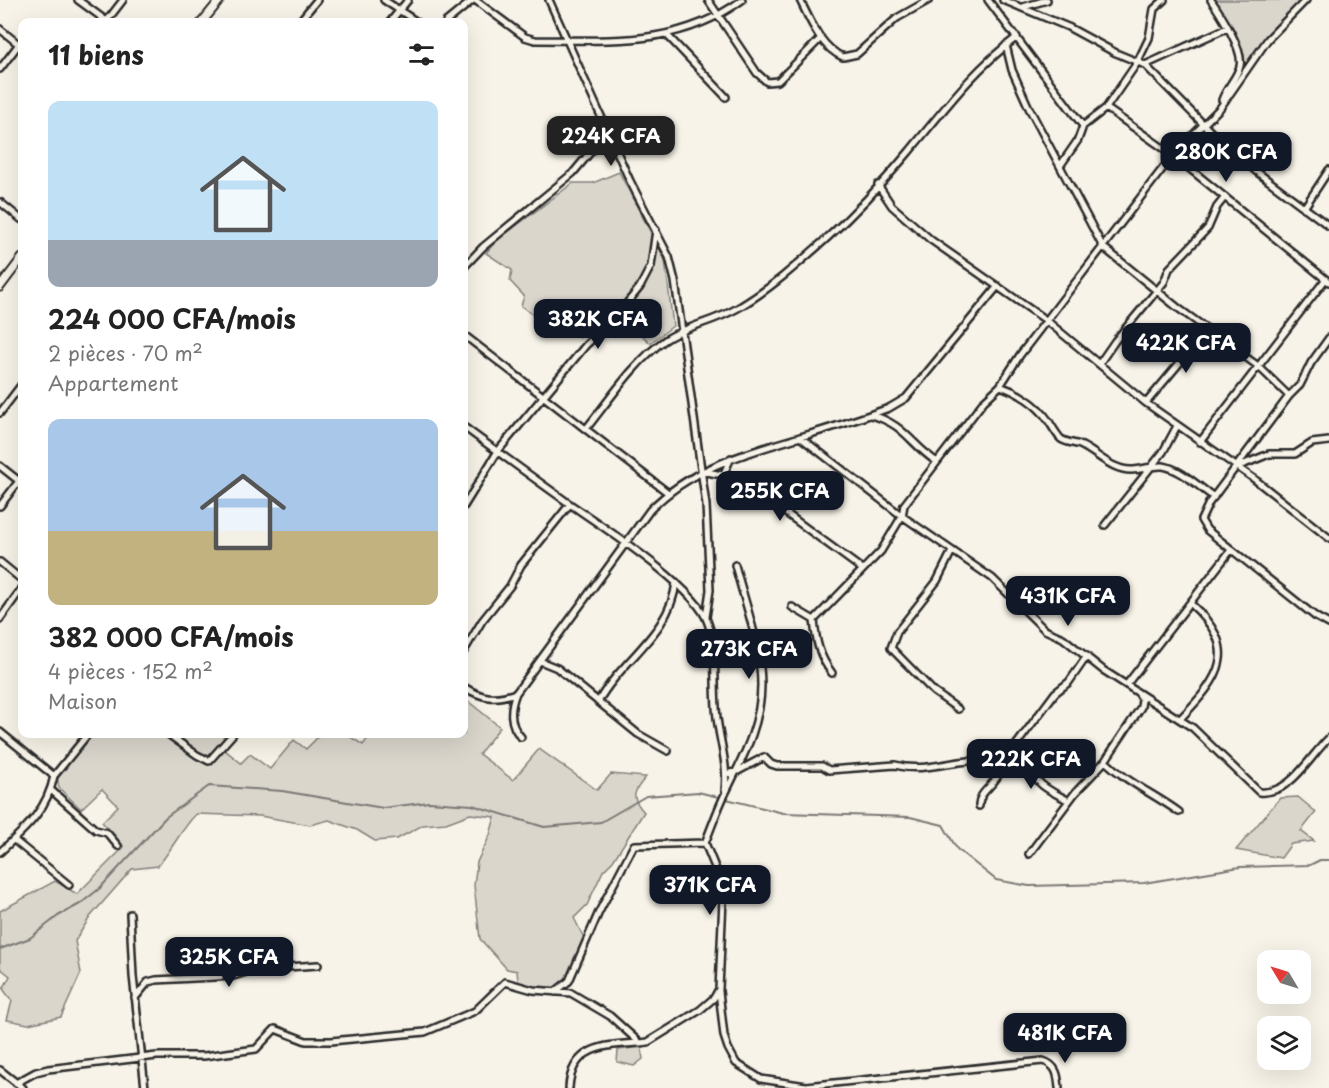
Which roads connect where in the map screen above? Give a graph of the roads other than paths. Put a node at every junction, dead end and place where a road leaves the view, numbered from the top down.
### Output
1 (78, 0) edge
2 (123, 0) edge
3 (220, 0) edge
4 (317, 0) edge
5 (384, 0) edge
6 (408, 0) edge
7 (474, 0) edge
8 (549, 0) edge
9 (708, 0) edge
10 (742, 0) edge
11 (800, 0) edge
12 (928, 0) edge
13 (988, 0) edge
14 (1003, 0) edge
15 (1047, 0) edge
16 (1164, 0) edge
17 (1211, 0) edge
18 (1306, 0) edge
19 (1021, 7) junction
20 (399, 12) junction
21 (719, 16) junction
22 (102, 18) edge
23 (110, 18) edge
24 (205, 18) edge
25 (302, 18) edge
26 (394, 18) edge
27 (410, 18) edge
28 (451, 18) edge
29 (1227, 28) junction
30 (0, 29) edge
31 (667, 35) junction
32 (1017, 37) junction
33 (821, 38) junction
34 (567, 40) junction
35 (18, 43) edge
36 (1006, 45) junction
37 (18, 48) edge
38 (1137, 63) junction
39 (1145, 65) junction
40 (0, 69) edge
41 (726, 97) dead end
42 (1106, 108) junction
43 (1220, 108) junction
44 (1203, 123) junction
45 (1083, 126) junction
46 (608, 131) junction
47 (1173, 155) junction
48 (1060, 166) junction
49 (1329, 170) edge
50 (878, 185) junction
51 (1225, 197) junction
52 (0, 202) edge
53 (1304, 208) junction
54 (18, 217) edge
55 (1329, 226) edge
56 (656, 230) junction
57 (1103, 247) junction
58 (468, 263) edge
59 (18, 265) edge
60 (1327, 281) edge
61 (0, 286) edge
62 (998, 286) junction
63 (1156, 290) junction
64 (1047, 321) junction
65 (1208, 329) junction
66 (681, 331) junction
67 (468, 337) edge
68 (1329, 338) edge
69 (1100, 364) junction
70 (1258, 366) junction
71 (1000, 386) junction
72 (18, 389) edge
73 (1289, 396) junction
74 (544, 397) junction
75 (1146, 403) junction
76 (0, 413) edge
77 (870, 415) junction
78 (1178, 426) junction
79 (586, 429) junction
80 (468, 430) edge
81 (800, 437) junction
82 (1329, 441) edge
83 (1200, 442) junction
84 (498, 452) junction
85 (731, 458) junction
86 (936, 462) junction
87 (0, 466) edge
88 (1236, 467) junction
89 (1149, 468) junction
90 (701, 471) junction
91 (727, 476) junction
92 (18, 477) edge
93 (18, 483) edge
94 (667, 492) junction
95 (1214, 497) junction
96 (468, 500) edge
97 (570, 504) junction
98 (0, 506) edge
99 (902, 516) junction
100 (1105, 525) dead end
101 (1329, 538) edge
102 (627, 545) junction
103 (1231, 550) junction
104 (952, 551) junction
105 (0, 562) edge
106 (735, 565) dead end
107 (862, 568) junction
108 (18, 576) edge
109 (676, 582) junction
110 (18, 594) edge
111 (1191, 603) junction
112 (792, 607) dead end
113 (706, 617) junction
114 (0, 619) edge
115 (814, 620) junction
116 (1329, 624) edge
117 (468, 644) edge
118 (1087, 656) junction
119 (540, 661) junction
120 (832, 673) dead end
121 (1127, 684) junction
122 (468, 690) edge
123 (1138, 691) junction
124 (516, 693) junction
125 (598, 702) junction
126 (958, 709) dead end
127 (1180, 719) junction
128 (0, 732) edge
129 (521, 737) dead end
130 (85, 738) edge
131 (174, 738) edge
132 (229, 738) edge
133 (1329, 738) edge
134 (1014, 749) junction
135 (668, 751) dead end
136 (1105, 761) junction
137 (1002, 764) junction
138 (738, 771) junction
139 (726, 774) junction
140 (54, 776) junction
141 (51, 790) junction
142 (725, 794) junction
143 (1069, 801) junction
144 (979, 806) dead end
145 (1179, 812) dead end
146 (14, 840) junction
147 (705, 843) junction
148 (118, 846) dead end
149 (0, 852) edge
150 (1029, 854) dead end
151 (69, 885) dead end
152 (130, 914) dead end
153 (318, 965) dead end
154 (719, 989) junction
155 (555, 992) junction
156 (135, 998) junction
157 (640, 1042) junction
158 (141, 1060) junction
159 (0, 1070) edge
160 (16, 1083) junction
161 (23, 1088) edge
162 (145, 1088) edge
163 (569, 1088) edge
164 (1059, 1088) edge

1 - 22 street
2 - 23 street
3 - 24 street
4 - 25 street
5 - 20 street
6 - 20 street
7 - 28 street
7 - 34 street
8 - 34 street
9 - 21 street
10 - 21 street
11 - 33 street
12 - 33 street
13 - 32 street
14 - 19 street
15 - 19 street
16 - 38 street
17 - 29 street
18 - 43 street
19 - 38 street
20 - 26 street
20 - 27 street
21 - 31 street
21 - 33 street
29 - 39 street
29 - 43 street
30 - 35 street
31 - 34 street
31 - 41 street
32 - 36 street
32 - 45 street
34 - 46 street
36 - 48 street
36 - 50 street
37 - 40 street
38 - 39 street
38 - 42 street
39 - 44 street
42 - 45 street
42 - 47 street
43 - 44 street
44 - 47 street
44 - 53 street
45 - 48 street
46 - 56 street
46 - 58 street
47 - 51 street
47 - 57 street
48 - 57 street
49 - 53 street
50 - 62 street
50 - 66 street
51 - 60 street
51 - 63 street
52 - 54 street
53 - 55 street
56 - 66 street
56 - 74 street
57 - 63 street
57 - 64 street
59 - 61 street
60 - 70 street
62 - 64 street
62 - 77 street
63 - 65 street
63 - 69 street
64 - 69 street
64 - 71 street
65 - 70 street
65 - 75 street
66 - 79 street
66 - 90 street
67 - 74 street
68 - 73 street
69 - 75 street
70 - 73 street
70 - 83 street
71 - 86 street
71 - 89 street
72 - 76 street
73 - 88 street
74 - 79 street
74 - 84 street
75 - 78 street
77 - 81 street
77 - 86 street
78 - 83 street
78 - 89 street
79 - 94 street
80 - 84 street
81 - 85 street
81 - 99 street
82 - 88 street
83 - 88 street
84 - 96 street
84 - 97 street
85 - 90 street
85 - 91 street
86 - 99 street
87 - 92 street
88 - 95 street
88 - 101 street
89 - 95 street
89 - 100 street
90 - 91 street
90 - 94 street
90 - 113 street
91 - 107 street
93 - 98 street
94 - 102 street
95 - 103 street
97 - 102 street
97 - 117 street
99 - 104 street
99 - 107 street
102 - 109 street
102 - 119 street
103 - 111 street
103 - 116 street
104 - 118 street
104 - 126 street
105 - 108 street
106 - 138 street
107 - 115 street
109 - 113 street
109 - 125 street
110 - 114 street
111 - 121 street
111 - 127 street
112 - 115 street
113 - 139 street
115 - 120 street
118 - 121 street
118 - 134 street
119 - 124 street
119 - 125 street
121 - 123 street
122 - 124 street
123 - 127 street
123 - 136 street
124 - 129 street
125 - 135 street
127 - 133 street
128 - 140 street
130 - 140 street
131 - 132 street
134 - 137 street
134 - 143 street
136 - 143 street
136 - 145 street
137 - 138 street
137 - 144 street
138 - 139 street
138 - 142 street
139 - 142 street
140 - 141 street
141 - 146 street
141 - 148 street
142 - 147 street
143 - 150 street
146 - 149 street
146 - 151 street
147 - 154 street
147 - 155 street
152 - 156 street
153 - 156 street
154 - 157 street
154 - 164 street
155 - 157 street
155 - 158 street
156 - 158 street
157 - 163 street
158 - 160 street
158 - 162 street
159 - 160 street
160 - 161 street

